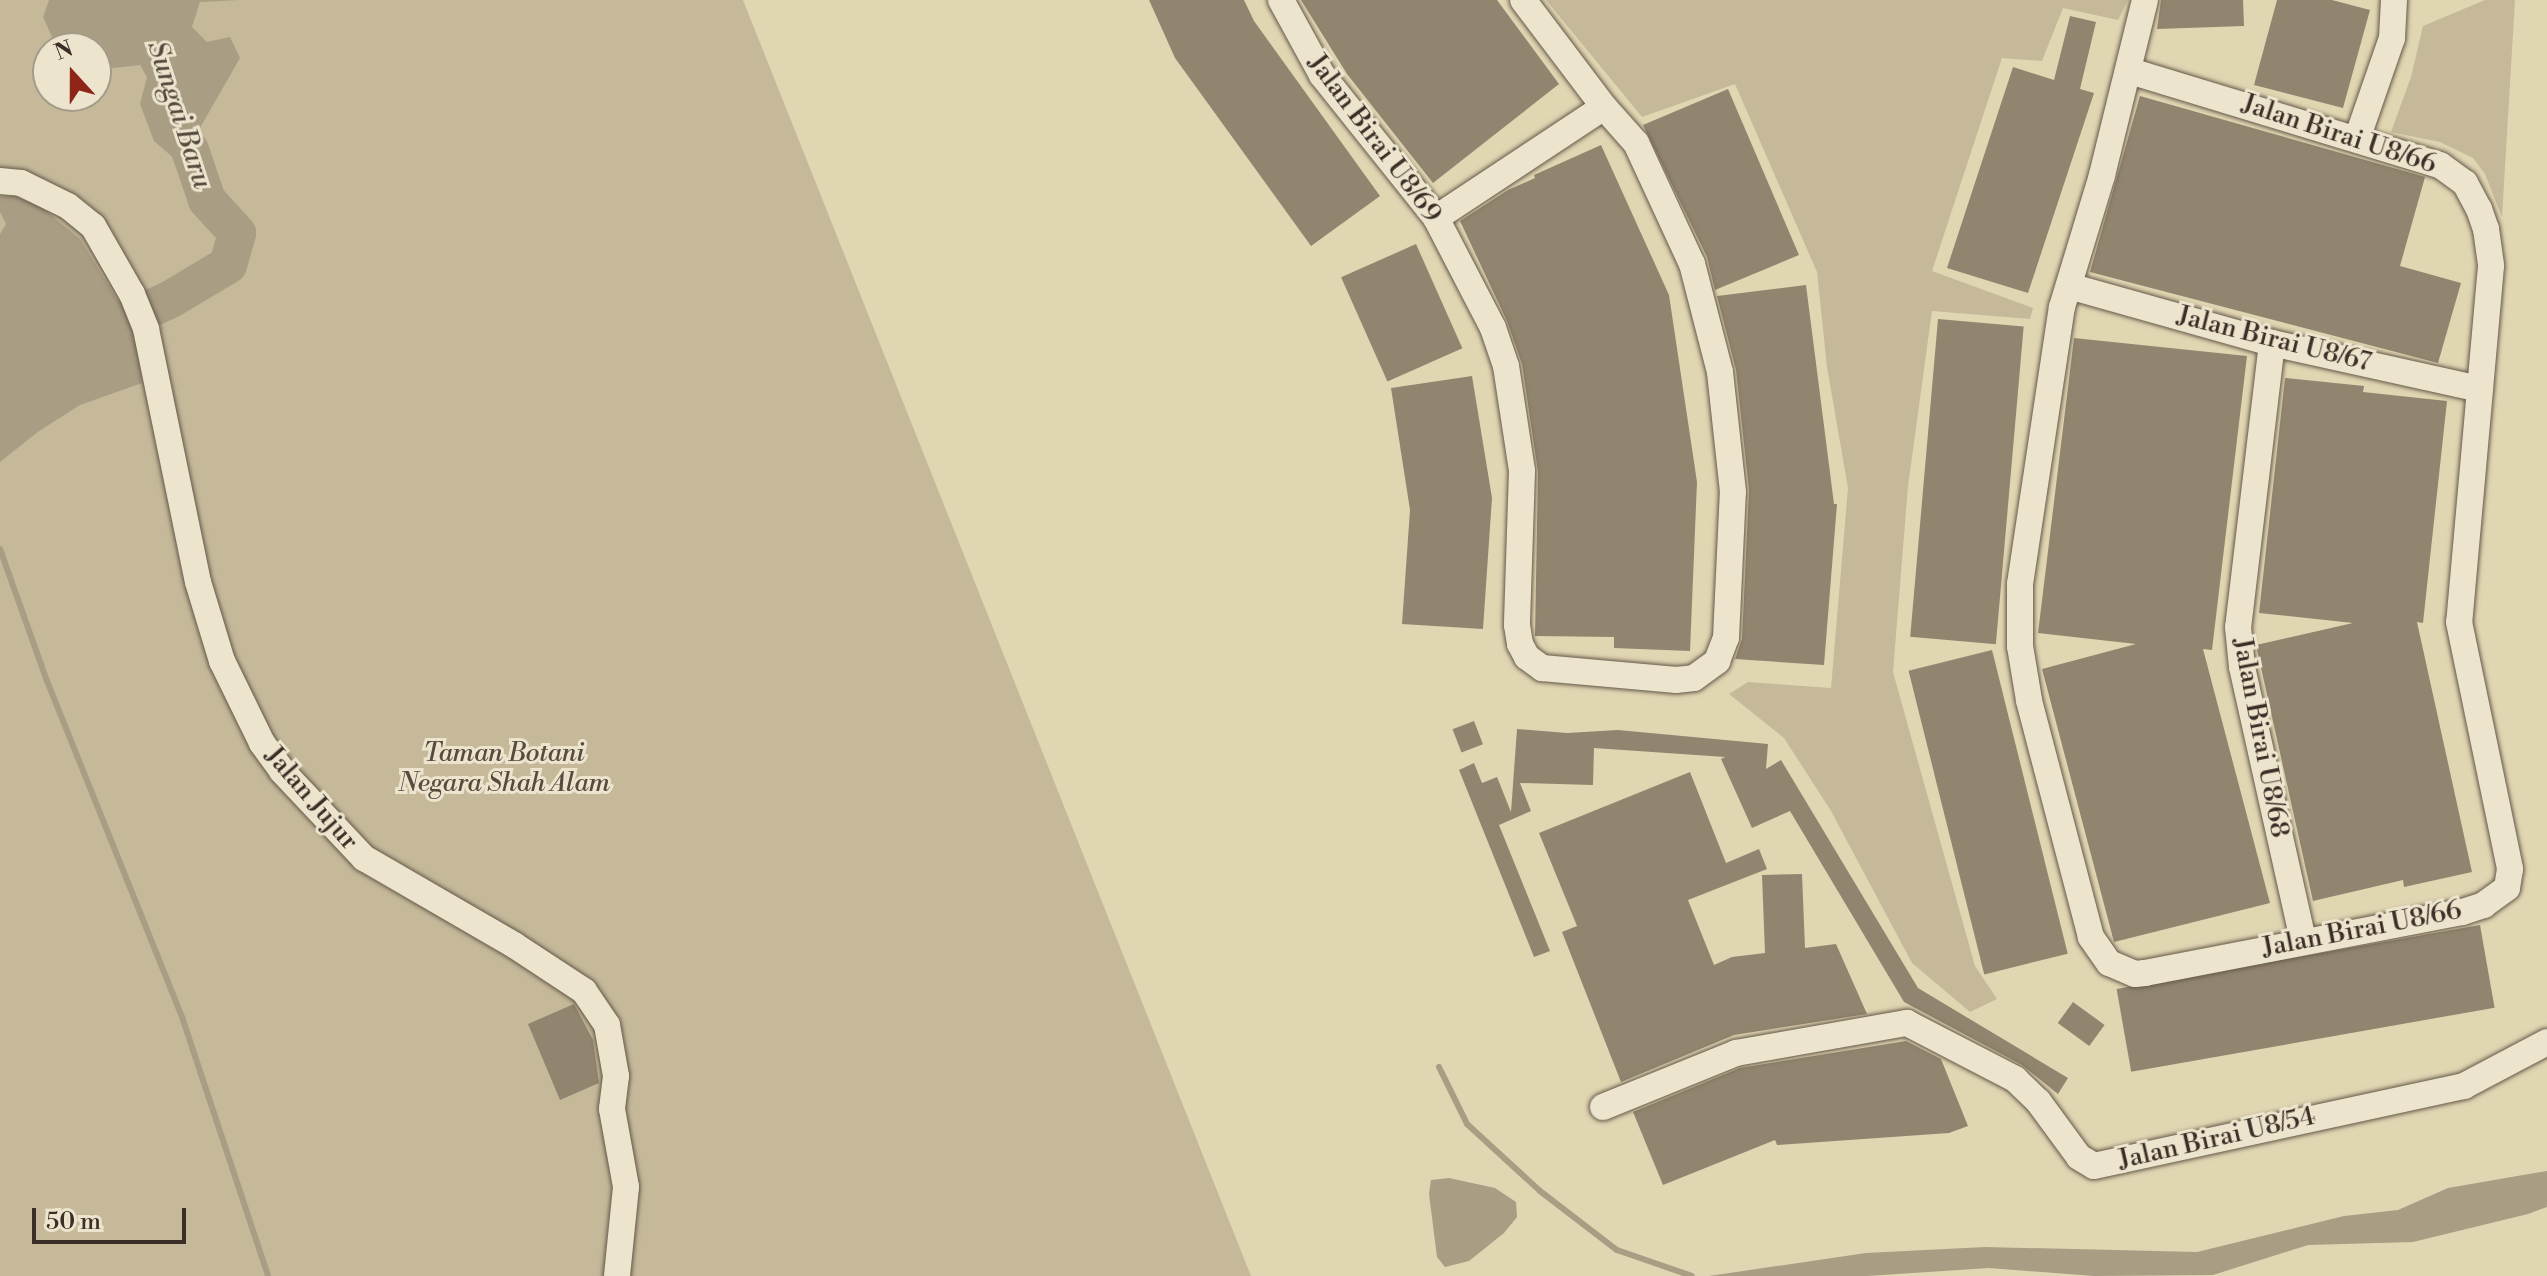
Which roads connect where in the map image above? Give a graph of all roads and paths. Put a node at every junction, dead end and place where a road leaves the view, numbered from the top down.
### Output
1 (1281, 0) edge
2 (1523, 0) edge
3 (2145, 0) edge
4 (2394, 0) edge
5 (2130, 71) junction
6 (1604, 107) junction
7 (2357, 139) junction
8 (0, 181) edge
9 (1436, 218) junction
10 (2069, 286) junction
11 (2272, 343) junction
12 (2480, 389) junction
13 (2303, 940) junction
14 (2547, 1042) edge
15 (1603, 1107) dead end
16 (617, 1276) edge

1 - 9 street, Jalan Birai U8/69
2 - 6 street, Jalan Birai U8/69
3 - 5 street, Jalan Birai U8/66
4 - 7 street
5 - 7 street, Jalan Birai U8/66
5 - 10 street, Jalan Birai U8/66
6 - 9 street
6 - 9 street, Jalan Birai U8/69
7 - 12 street, Jalan Birai U8/66
8 - 16 street, Jalan Jujur
10 - 11 street, Jalan Birai U8/67
10 - 13 street, Jalan Birai U8/66
11 - 12 street, Jalan Birai U8/67
11 - 13 street, Jalan Birai U8/68
12 - 13 street, Jalan Birai U8/66
14 - 15 street, Jalan Birai U8/54

